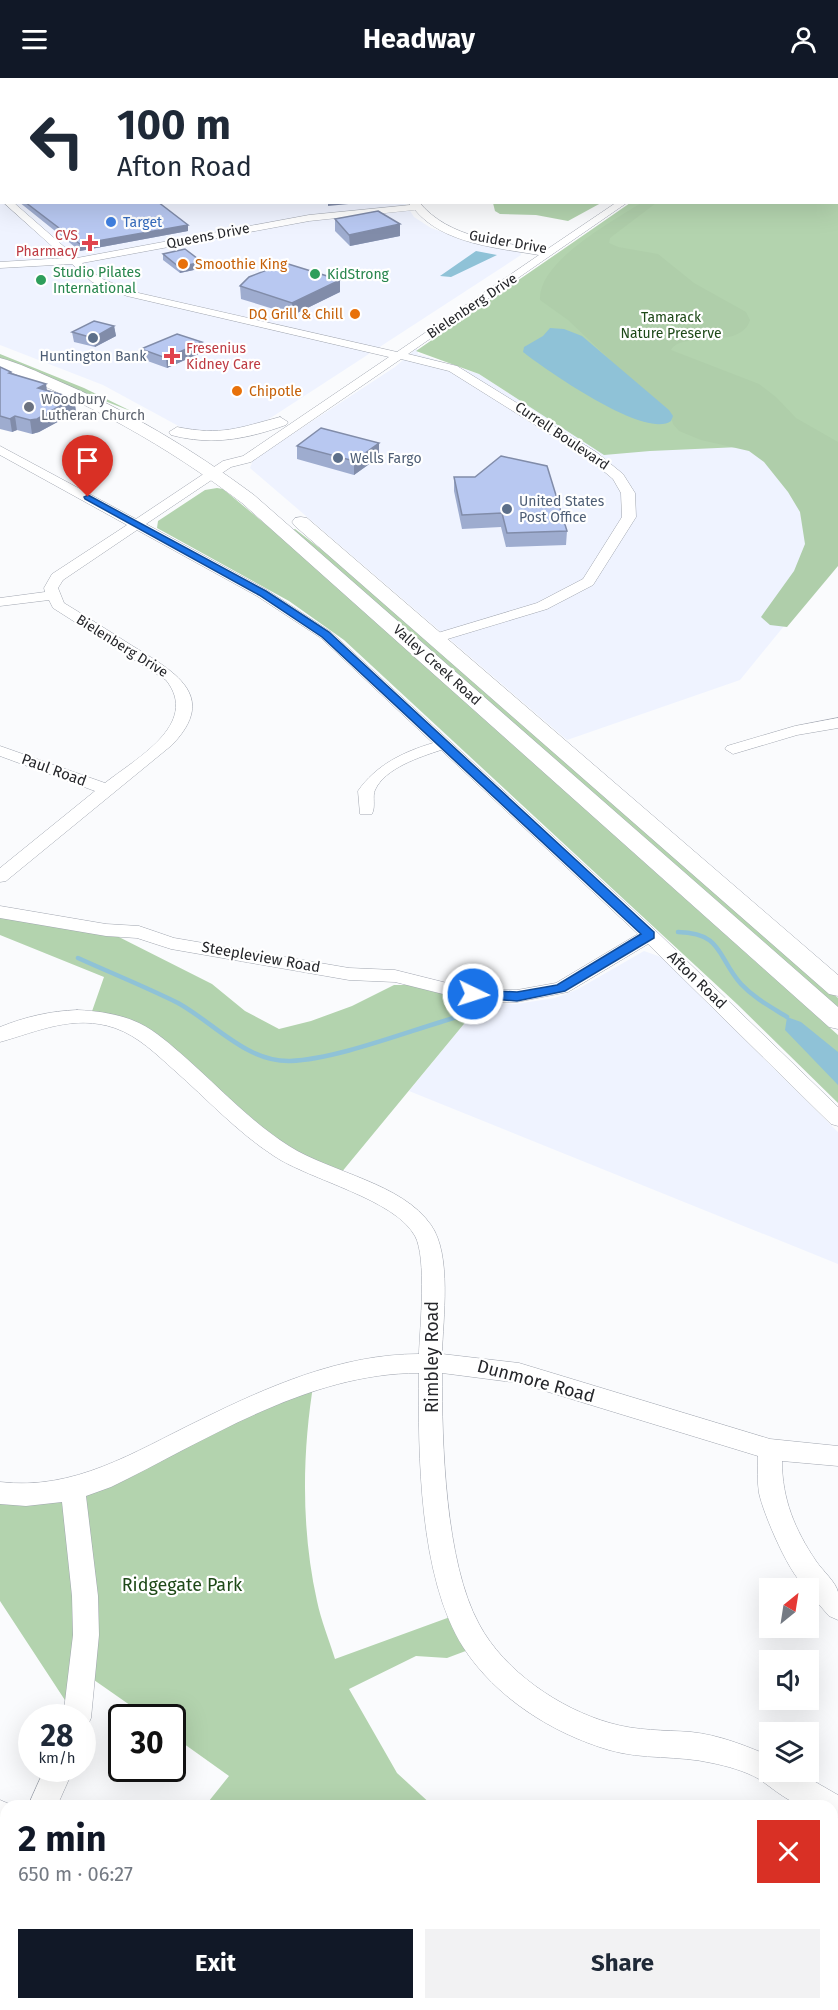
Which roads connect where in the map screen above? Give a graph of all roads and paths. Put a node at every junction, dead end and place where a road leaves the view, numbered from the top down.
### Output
1 (9, 204) edge
2 (605, 204) edge
3 (621, 204) edge
4 (415, 205) edge
5 (544, 251) junction
6 (75, 261) junction
7 (0, 265) edge
8 (0, 350) edge
9 (389, 355) junction
10 (0, 363) edge
11 (280, 422) junction
12 (177, 432) junction
13 (0, 450) edge
14 (14, 457) junction
15 (0, 465) edge
16 (220, 468) junction
17 (271, 496) dead end
18 (288, 510) dead end
19 (135, 523) junction
20 (52, 595) junction
21 (0, 602) edge
22 (436, 638) junction
23 (838, 723) edge
24 (445, 744) junction
25 (734, 749) dead end
26 (0, 751) edge
27 (108, 790) junction
28 (366, 810) dead end
29 (0, 877) edge
30 (0, 912) edge
31 (650, 935) junction
32 (838, 988) edge
33 (838, 1021) edge
34 (0, 1035) edge
35 (838, 1119) edge
36 (432, 1362) junction
37 (770, 1449) junction
38 (838, 1456) edge
39 (73, 1489) junction
40 (0, 1493) edge
41 (838, 1608) edge
42 (79, 1704) edge
43 (759, 1765) edge
44 (53, 1782) edge
45 (789, 1782) edge
46 (45, 1800) edge
47 (819, 1800) edge

1 - 6 street, Currell Boulevard
2 - 5 street, Bielenberg Drive
3 - 5 street, Bielenberg Drive
4 - 5 street, Guider Drive
4 - 6 street, Queens Drive
5 - 9 street, Bielenberg Drive
5 - 9 street, Bielenberg Drive
6 - 7 street, Queens Drive
6 - 9 street, Currell Boulevard
8 - 12 main road, Valley Creek Road
9 - 11 street, Bielenberg Drive
9 - 16 street, Bielenberg Drive
9 - 22 street, Currell Boulevard
10 - 16 main road, Valley Creek Road
11 - 12 main road
11 - 16 street, Bielenberg Drive
12 - 16 main road, Valley Creek Road
13 - 14 street, Afton Road
14 - 15 street
14 - 19 street, Afton Road
16 - 17 main road, Valley Creek Road
16 - 19 street, Bielenberg Drive
16 - 33 main road, Valley Creek Road
18 - 22 main road, Valley Creek Road
19 - 20 street, Bielenberg Drive
19 - 24 street, Afton Road
20 - 21 street
20 - 27 street, Bielenberg Drive
22 - 32 main road, Valley Creek Road
23 - 25 street
24 - 28 street
24 - 31 street, Afton Road
26 - 27 street, Paul Road
27 - 29 street, Bielenberg Drive
30 - 31 street, Steepleview Road
31 - 35 street, Afton Road
34 - 36 street, Rimbley Road
36 - 37 street, Dunmore Road
36 - 39 street, Dunmore Road
36 - 43 street, Rimbley Road
37 - 38 street, Dunmore Road
37 - 41 street
39 - 40 street, Dunmore Road
39 - 42 street
44 - 46 street
45 - 47 street, Rimbley Road

